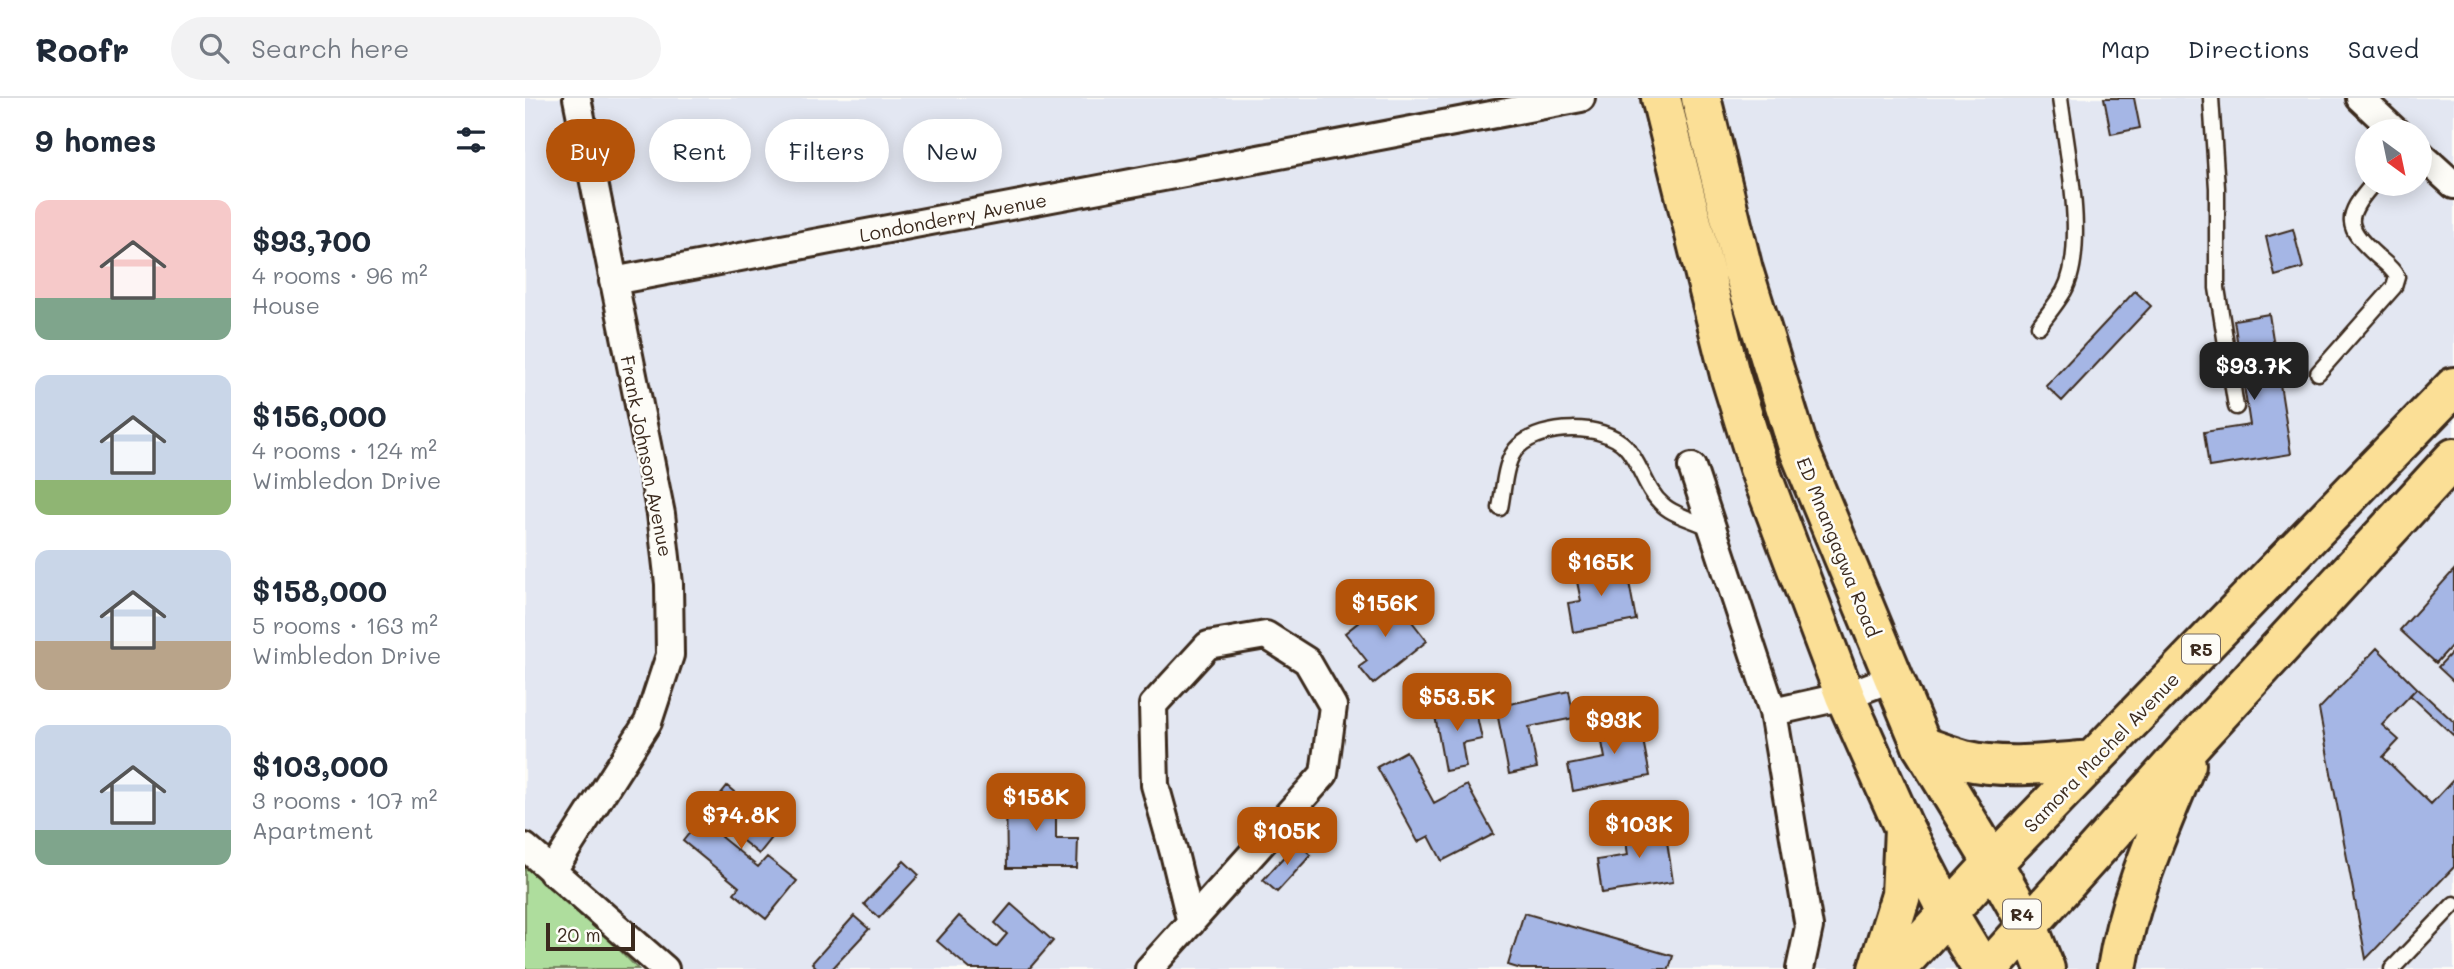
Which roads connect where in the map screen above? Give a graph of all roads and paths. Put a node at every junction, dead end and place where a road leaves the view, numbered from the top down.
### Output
1 (577, 98) edge
2 (1581, 98) edge
3 (1661, 98) edge
4 (1701, 98) edge
5 (2060, 98) edge
6 (2211, 98) edge
7 (2360, 98) edge
8 (2382, 119) edge
9 (2433, 166) edge
10 (2454, 185) edge
11 (2362, 196) edge
12 (613, 281) junction
13 (2039, 326) dead end
14 (2318, 373) dead end
15 (2454, 387) edge
16 (2236, 407) dead end
17 (2454, 458) edge
18 (1692, 467) dead end
19 (1500, 508) dead end
20 (1712, 528) junction
21 (1893, 678) junction
22 (1845, 696) junction
23 (1773, 712) junction
24 (2196, 739) junction
25 (1922, 746) junction
26 (2094, 760) junction
27 (1904, 828) junction
28 (525, 847) edge
29 (1993, 863) junction
30 (552, 872) junction
31 (2454, 904) edge
32 (1948, 913) junction
33 (1191, 923) junction
34 (2028, 926) junction
35 (666, 969) edge
36 (1149, 969) edge
37 (1800, 969) edge
38 (1878, 969) edge
39 (1896, 969) edge
40 (1982, 969) edge
41 (1989, 969) edge
42 (2045, 969) edge
43 (2117, 969) edge
44 (2392, 969) edge

1 - 12 street, Frank Johnson Avenue
2 - 12 street, Londonderry Avenue
3 - 22 main road
4 - 21 main road, ED Mnangagwa Road
5 - 13 lane
6 - 16 lane
7 - 8 street
9 - 10 street
11 - 14 lane
12 - 30 street, Frank Johnson Avenue
15 - 26 main road, Samora Machel Avenue / R5
17 - 24 main road
18 - 20 street
19 - 20 lane
20 - 23 street
21 - 22 street
21 - 25 main road, ED Mnangagwa Road
22 - 23 street
22 - 27 main road
23 - 37 street
24 - 34 main road
24 - 43 main road
25 - 26 main road
25 - 29 main road, ED Mnangagwa Road
26 - 29 main road, Samora Machel Avenue / R5
27 - 32 main road
27 - 38 main road
28 - 30 street
29 - 32 main road, Samora Machel Avenue / R5
29 - 34 main road, ED Mnangagwa Road / R4
30 - 35 street
31 - 44 lane
32 - 39 main road, Samora Machel Avenue / R5
32 - 40 main road
33 - 33 street
33 - 36 street
34 - 41 main road
34 - 42 main road, ED Mnangagwa Road / R4

